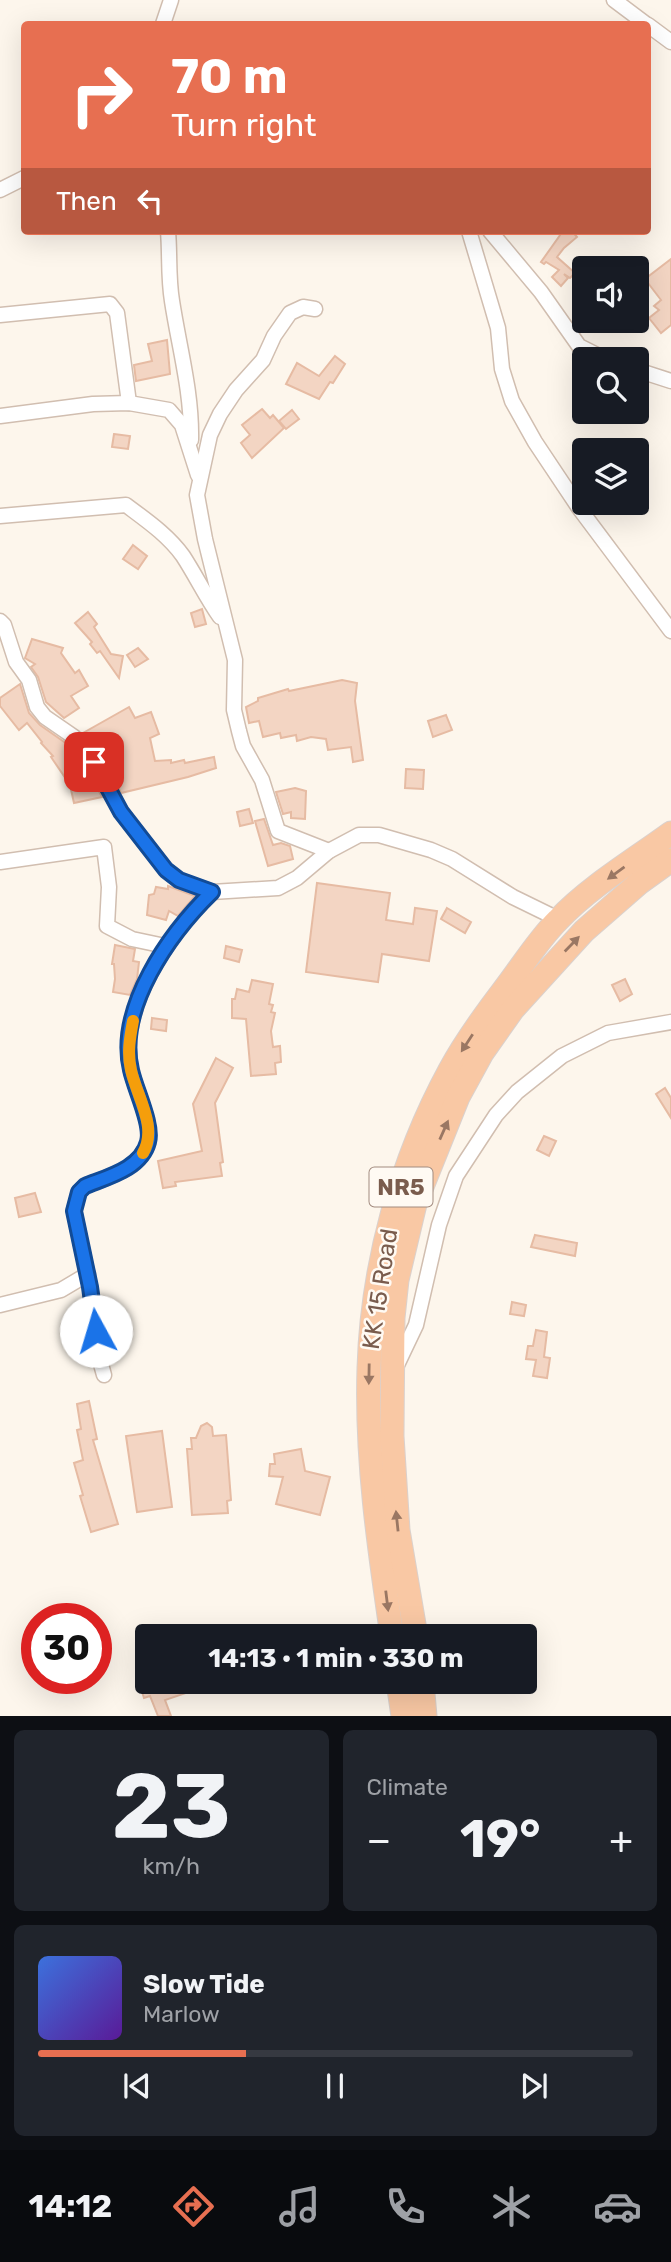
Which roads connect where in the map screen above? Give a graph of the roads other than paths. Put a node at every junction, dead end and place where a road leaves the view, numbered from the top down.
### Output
1 (171, 0) edge
2 (614, 0) edge
3 (164, 21) edge
4 (642, 21) edge
5 (651, 28) edge
6 (671, 42) edge
7 (21, 180) edge
8 (0, 190) edge
9 (168, 235) edge
10 (470, 235) edge
11 (493, 235) edge
12 (315, 309) dead end
13 (0, 315) edge
14 (581, 347) edge
15 (649, 374) edge
16 (671, 381) edge
17 (129, 403) junction
18 (0, 416) edge
19 (191, 448) junction
20 (200, 481) junction
21 (0, 516) edge
22 (0, 621) edge
23 (224, 622) junction
24 (671, 631) edge
25 (671, 833) edge
26 (329, 851) junction
27 (671, 860) edge
28 (0, 862) edge
29 (212, 892) junction
30 (558, 919) junction
31 (165, 946) junction
32 (671, 1022) edge
33 (88, 1274) junction
34 (0, 1305) edge
35 (393, 1370) junction
36 (104, 1375) dead end
37 (390, 1624) edge
38 (414, 1624) edge
39 (400, 1694) edge
40 (423, 1694) edge
41 (403, 1716) edge
42 (425, 1716) edge

1 - 3 street
2 - 4 street
5 - 6 street
7 - 8 street
9 - 19 street
10 - 24 street
11 - 14 street
12 - 20 street
13 - 17 street
15 - 16 street
17 - 18 street
17 - 19 street
19 - 20 street
20 - 23 street
21 - 23 street
22 - 29 street
23 - 26 street
25 -> 30 highway, KK 15 Road / NR5
26 - 29 street
26 - 30 street
35 -> 27 highway, KK 15 Road / NR5
28 - 31 street
29 - 31 street
30 -> 37 highway, KK 15 Road / NR5
31 - 33 street
32 - 35 street
33 - 34 street
33 - 36 street
38 -> 35 highway, KK 15 Road / NR5
39 - 41 highway
40 - 42 highway

